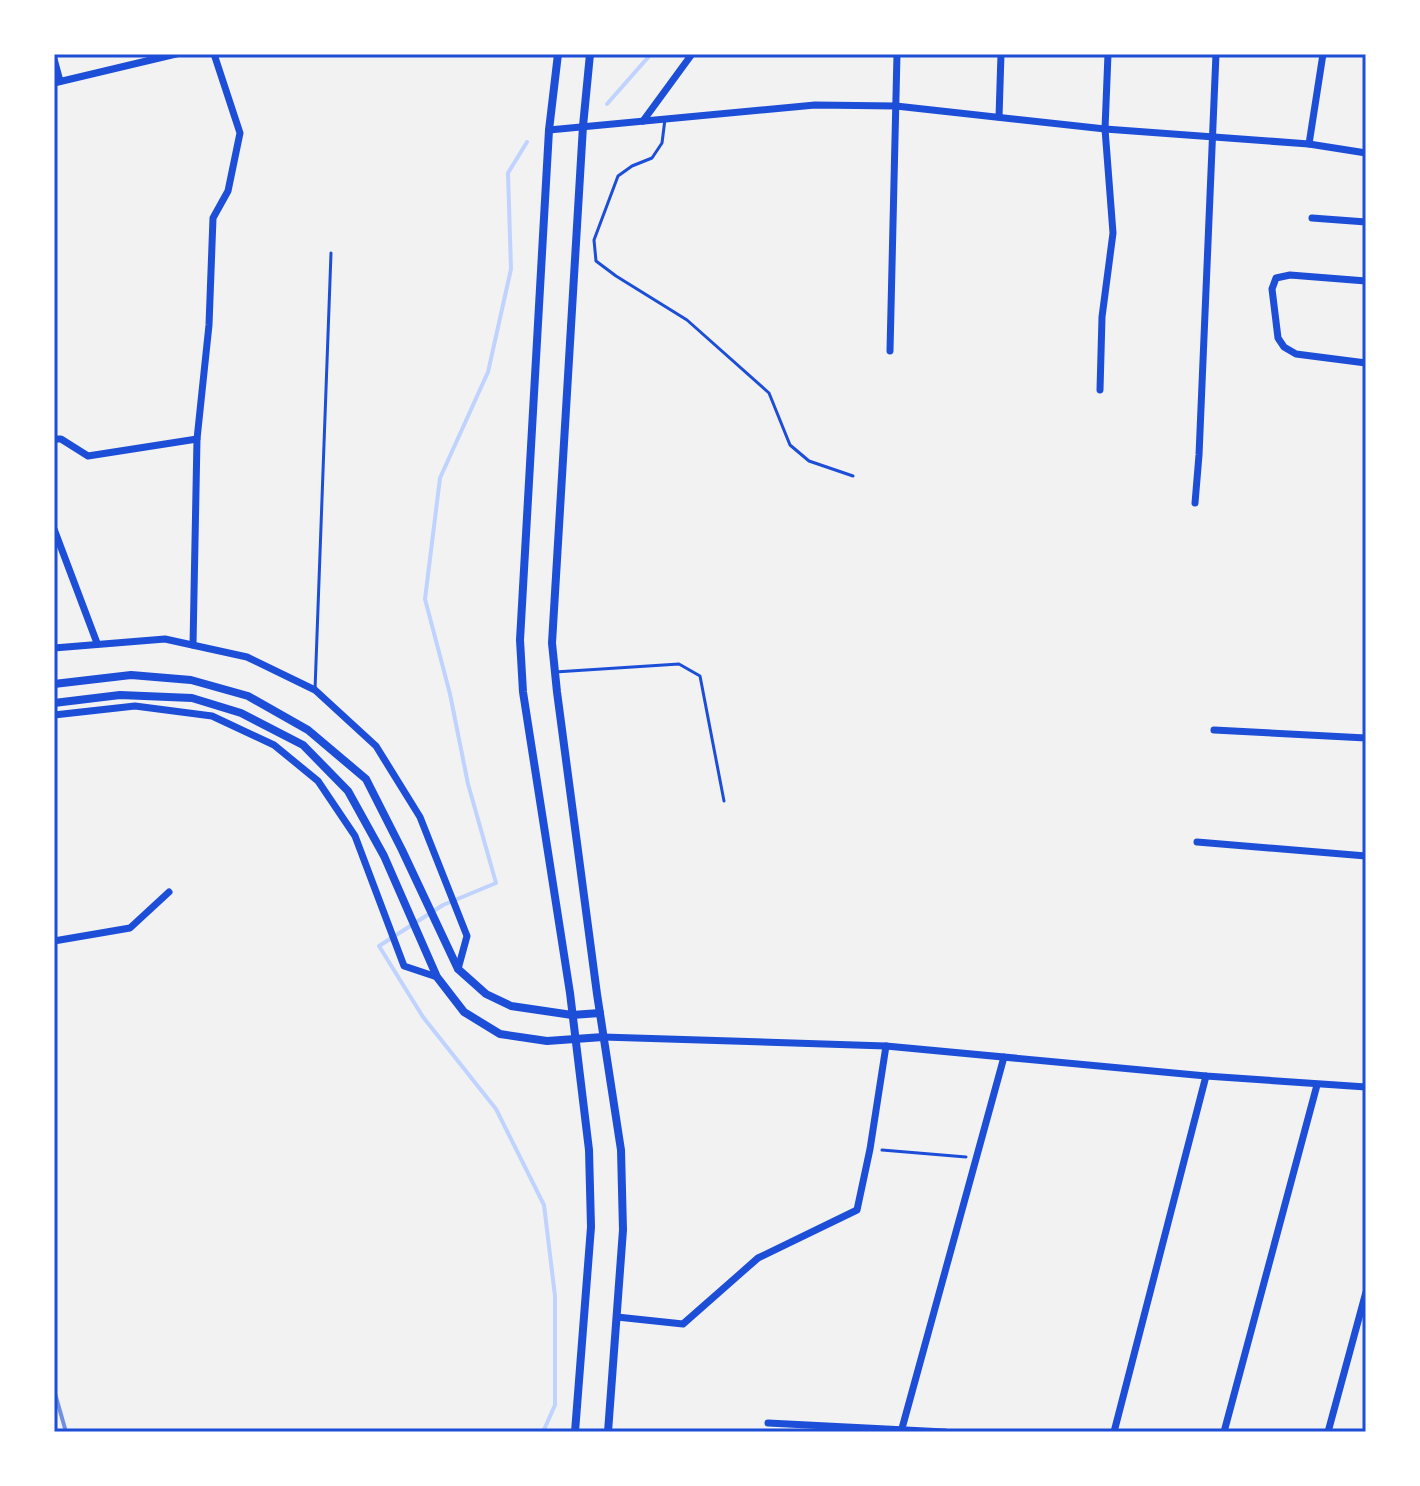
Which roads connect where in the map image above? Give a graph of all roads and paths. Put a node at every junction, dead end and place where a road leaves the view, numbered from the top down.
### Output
1 (176, 54) edge
2 (214, 54) edge
3 (558, 54) edge
4 (590, 54) edge
5 (692, 54) edge
6 (897, 54) edge
7 (1001, 54) edge
8 (1108, 54) edge
9 (1216, 54) edge
10 (1323, 54) edge
11 (54, 59) edge
12 (57, 82) edge
13 (896, 106) junction
14 (999, 117) junction
15 (665, 119) junction
16 (643, 121) junction
17 (583, 126) junction
18 (1105, 129) junction
19 (549, 130) junction
20 (1214, 136) junction
21 (1309, 144) junction
22 (1366, 153) edge
23 (1312, 218) dead end
24 (1366, 222) edge
25 (331, 253) dead end
26 (1366, 281) edge
27 (890, 351) dead end
28 (1366, 363) edge
29 (1100, 390) dead end
30 (54, 439) edge
31 (197, 439) junction
32 (853, 476) dead end
33 (1195, 503) dead end
34 (54, 529) edge
35 (97, 643) junction
36 (193, 645) junction
37 (54, 648) edge
38 (555, 672) junction
39 (54, 684) edge
40 (315, 690) junction
41 (54, 703) edge
42 (54, 715) edge
43 (1214, 730) dead end
44 (1366, 738) edge
45 (724, 801) dead end
46 (1197, 842) dead end
47 (1366, 856) edge
48 (169, 892) dead end
49 (54, 941) edge
50 (458, 969) junction
51 (437, 977) junction
52 (600, 1013) junction
53 (572, 1015) junction
54 (603, 1037) junction
55 (575, 1039) junction
56 (886, 1046) junction
57 (1004, 1057) junction
58 (1206, 1076) junction
59 (1317, 1085) junction
60 (1366, 1087) edge
61 (870, 1149) junction
62 (978, 1158) junction
63 (1366, 1292) edge
64 (617, 1317) junction
65 (768, 1423) dead end
66 (901, 1430) edge
67 (575, 1432) edge
68 (608, 1432) edge
69 (945, 1432) edge
70 (1114, 1432) edge
71 (1224, 1432) edge
72 (1328, 1432) edge

1 - 12 street
2 - 31 street
3 - 19 street
4 - 17 street
5 - 16 street
6 - 13 street
7 - 14 street
8 - 18 street
9 - 20 street
10 - 21 street
11 - 12 street
13 - 14 street
13 - 15 street
13 - 27 street
14 - 18 street
15 - 16 street
15 - 32 lane
16 - 17 street
17 - 19 street
17 - 38 street
18 - 20 street
18 - 29 street
19 - 53 street
20 - 21 street
20 - 33 street
21 - 22 street
23 - 24 street
25 - 40 lane
26 - 28 street
30 - 31 street
31 - 36 street
34 - 35 street
35 - 36 street
35 - 37 street
36 - 40 street
38 - 45 lane
38 - 52 street
39 - 50 street
40 - 50 street
41 - 51 street
42 - 51 street
43 - 44 street
46 - 47 street
48 - 49 street
50 - 53 street
51 - 55 street
52 - 53 street
52 - 54 street
53 - 55 street
54 - 55 street
54 - 56 street
54 - 64 street
55 - 67 street
56 - 57 street
56 - 61 street
57 - 58 street
57 - 62 street
58 - 59 street
58 - 70 street
59 - 60 street
59 - 71 street
61 - 62 path
61 - 64 street
62 - 66 street
63 - 72 street
64 - 68 street
65 - 66 street
66 - 69 street

